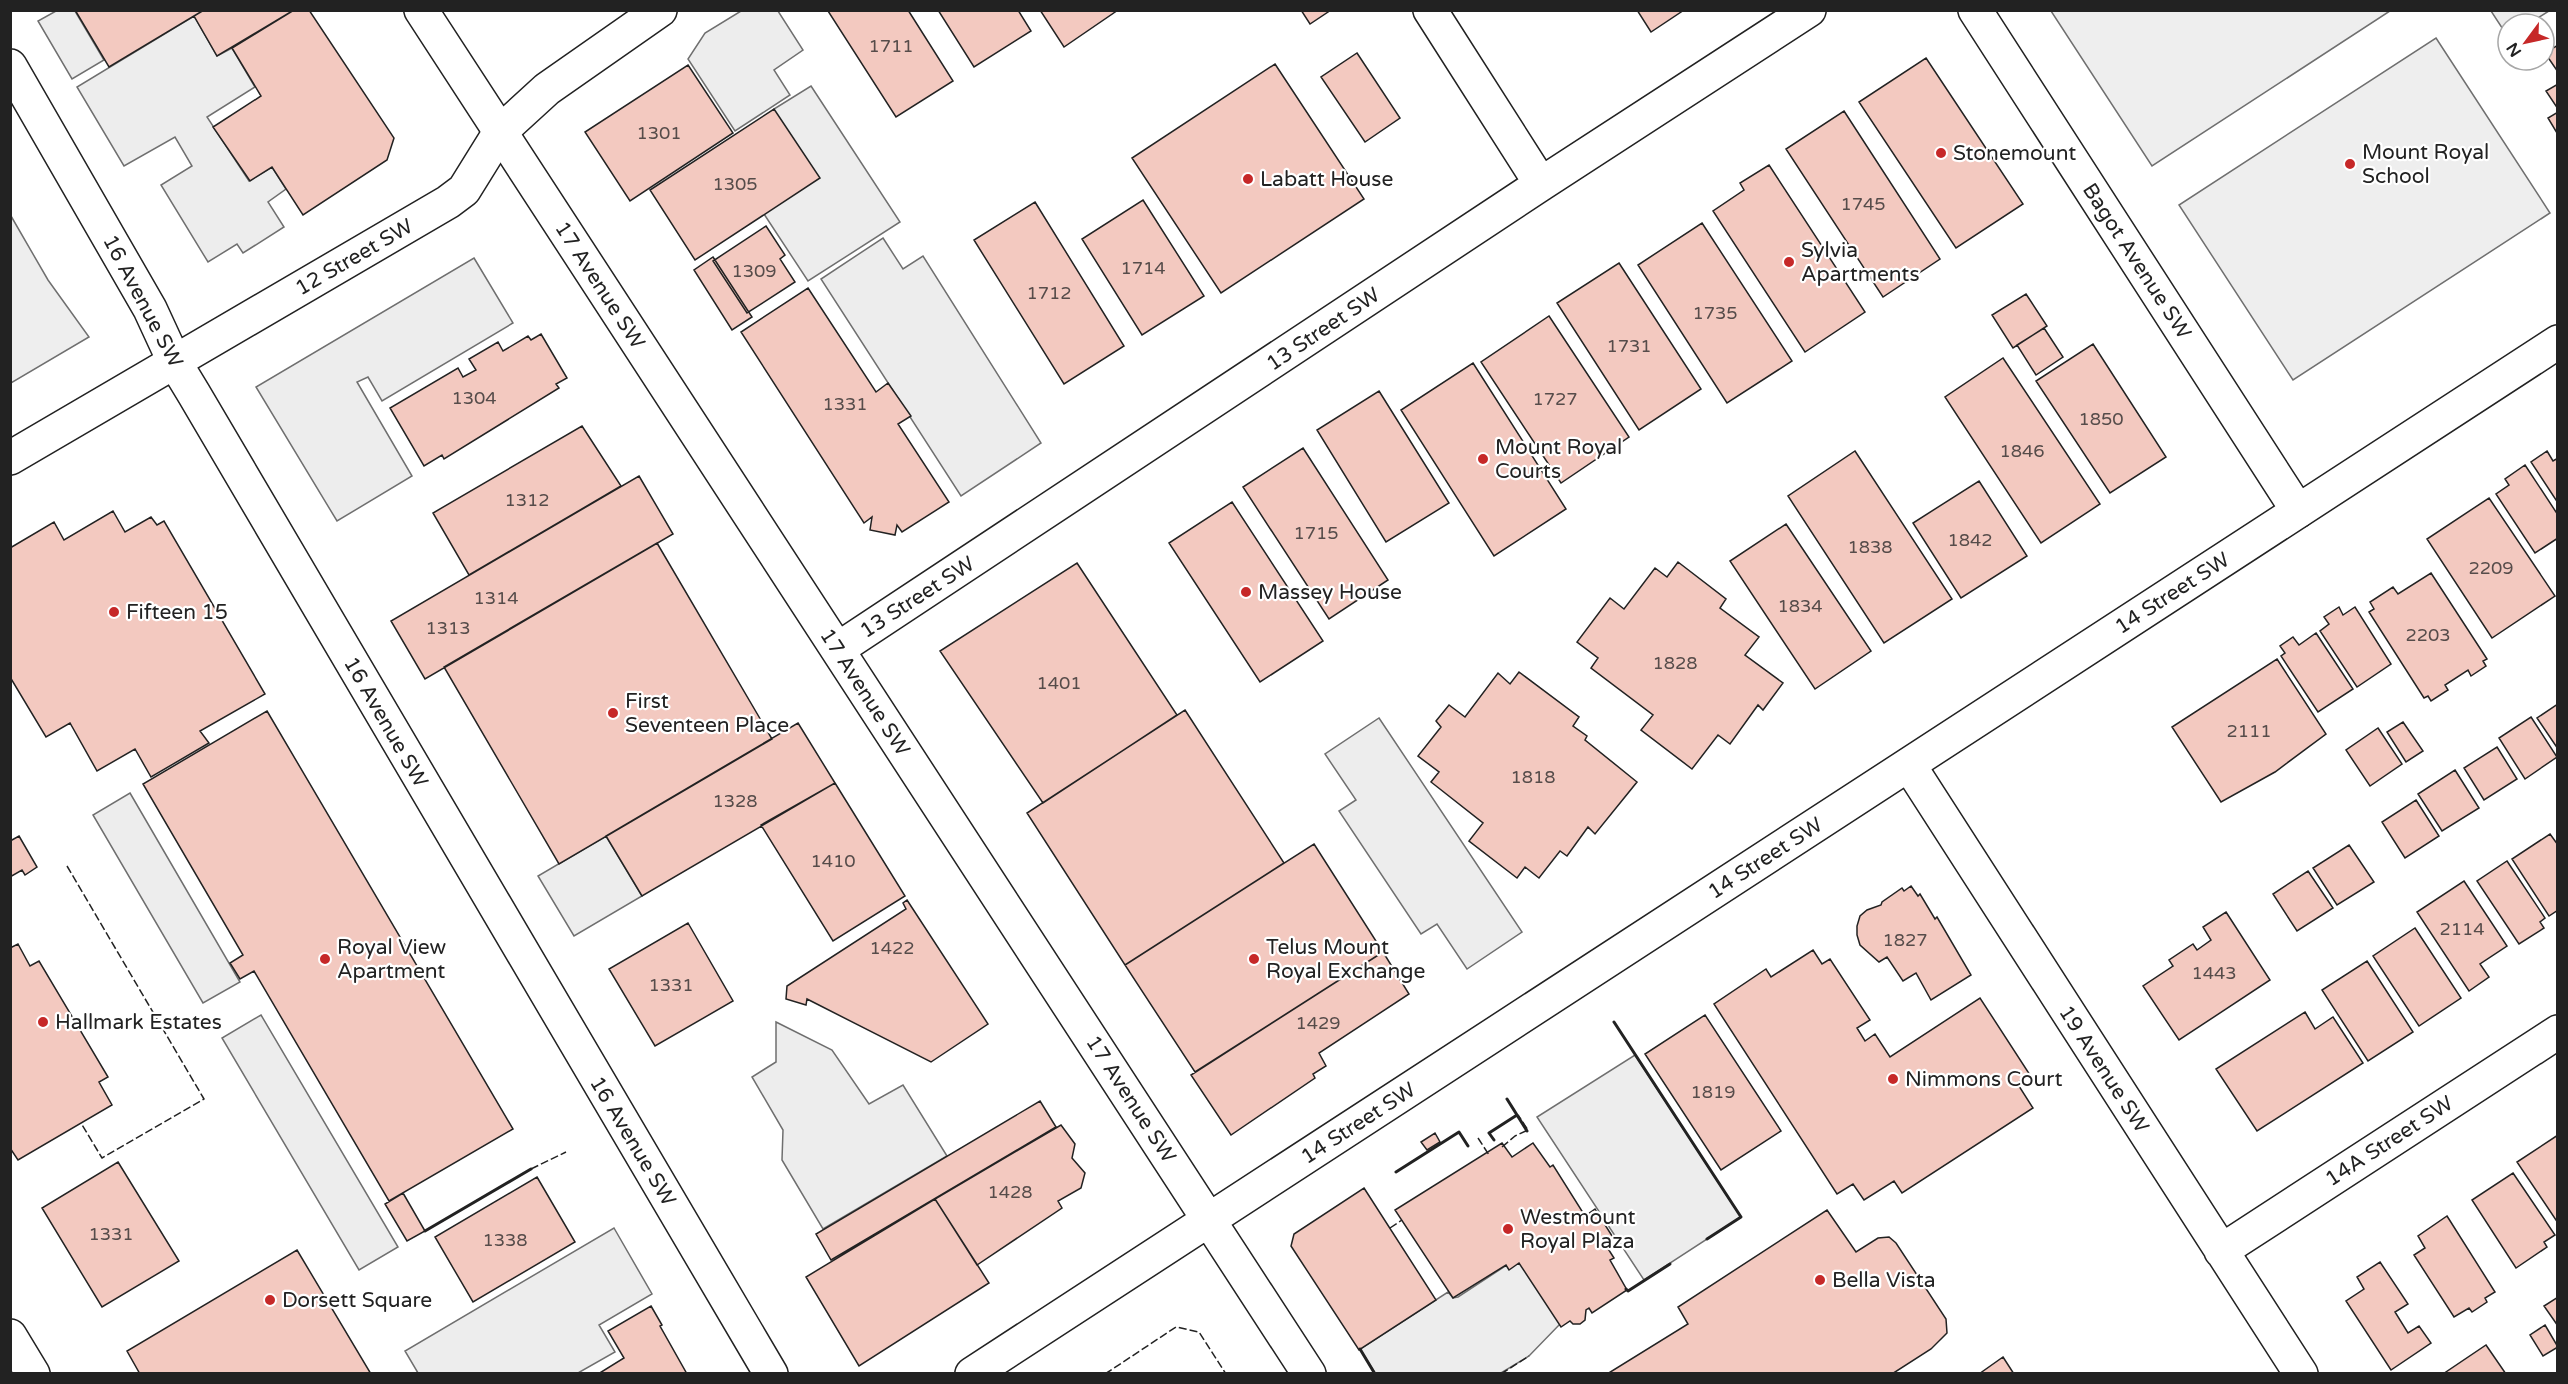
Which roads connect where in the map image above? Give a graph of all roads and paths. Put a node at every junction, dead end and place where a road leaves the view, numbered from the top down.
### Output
1 (421, 10) edge
2 (660, 10) edge
3 (1430, 10) edge
4 (1809, 10) edge
5 (1975, 10) edge
6 (10, 66) edge
7 (500, 132) junction
8 (1541, 183) junction
9 (2558, 342) edge
10 (174, 361) junction
11 (10, 458) edge
12 (2298, 511) junction
13 (838, 649) junction
14 (1909, 765) junction
15 (2558, 1032) edge
16 (1209, 1219) junction
17 (2221, 1251) junction
18 (10, 1336) edge
19 (33, 1374) edge
20 (771, 1374) edge
21 (972, 1374) edge
22 (1309, 1374) edge
23 (2301, 1374) edge

1 - 7 street, 17 Avenue SW
2 - 7 street, 12 Street SW
3 - 8 street
4 - 8 street, 13 Street SW
5 - 12 street, Bagot Avenue SW
6 - 10 street, 16 Avenue SW
7 - 10 street, 12 Street SW
7 - 13 street, 17 Avenue SW
8 - 13 street, 13 Street SW
9 - 12 street, 14 Street SW
10 - 11 street, 12 Street SW
10 - 20 street, 16 Avenue SW
12 - 14 street, 14 Street SW
13 - 16 street, 17 Avenue SW
14 - 16 street, 14 Street SW
14 - 17 street, 19 Avenue SW
15 - 17 street, 14A Street SW
16 - 21 street, 14 Street SW
16 - 22 street, 17 Avenue SW
17 - 23 street, 19 Avenue SW
18 - 19 street

